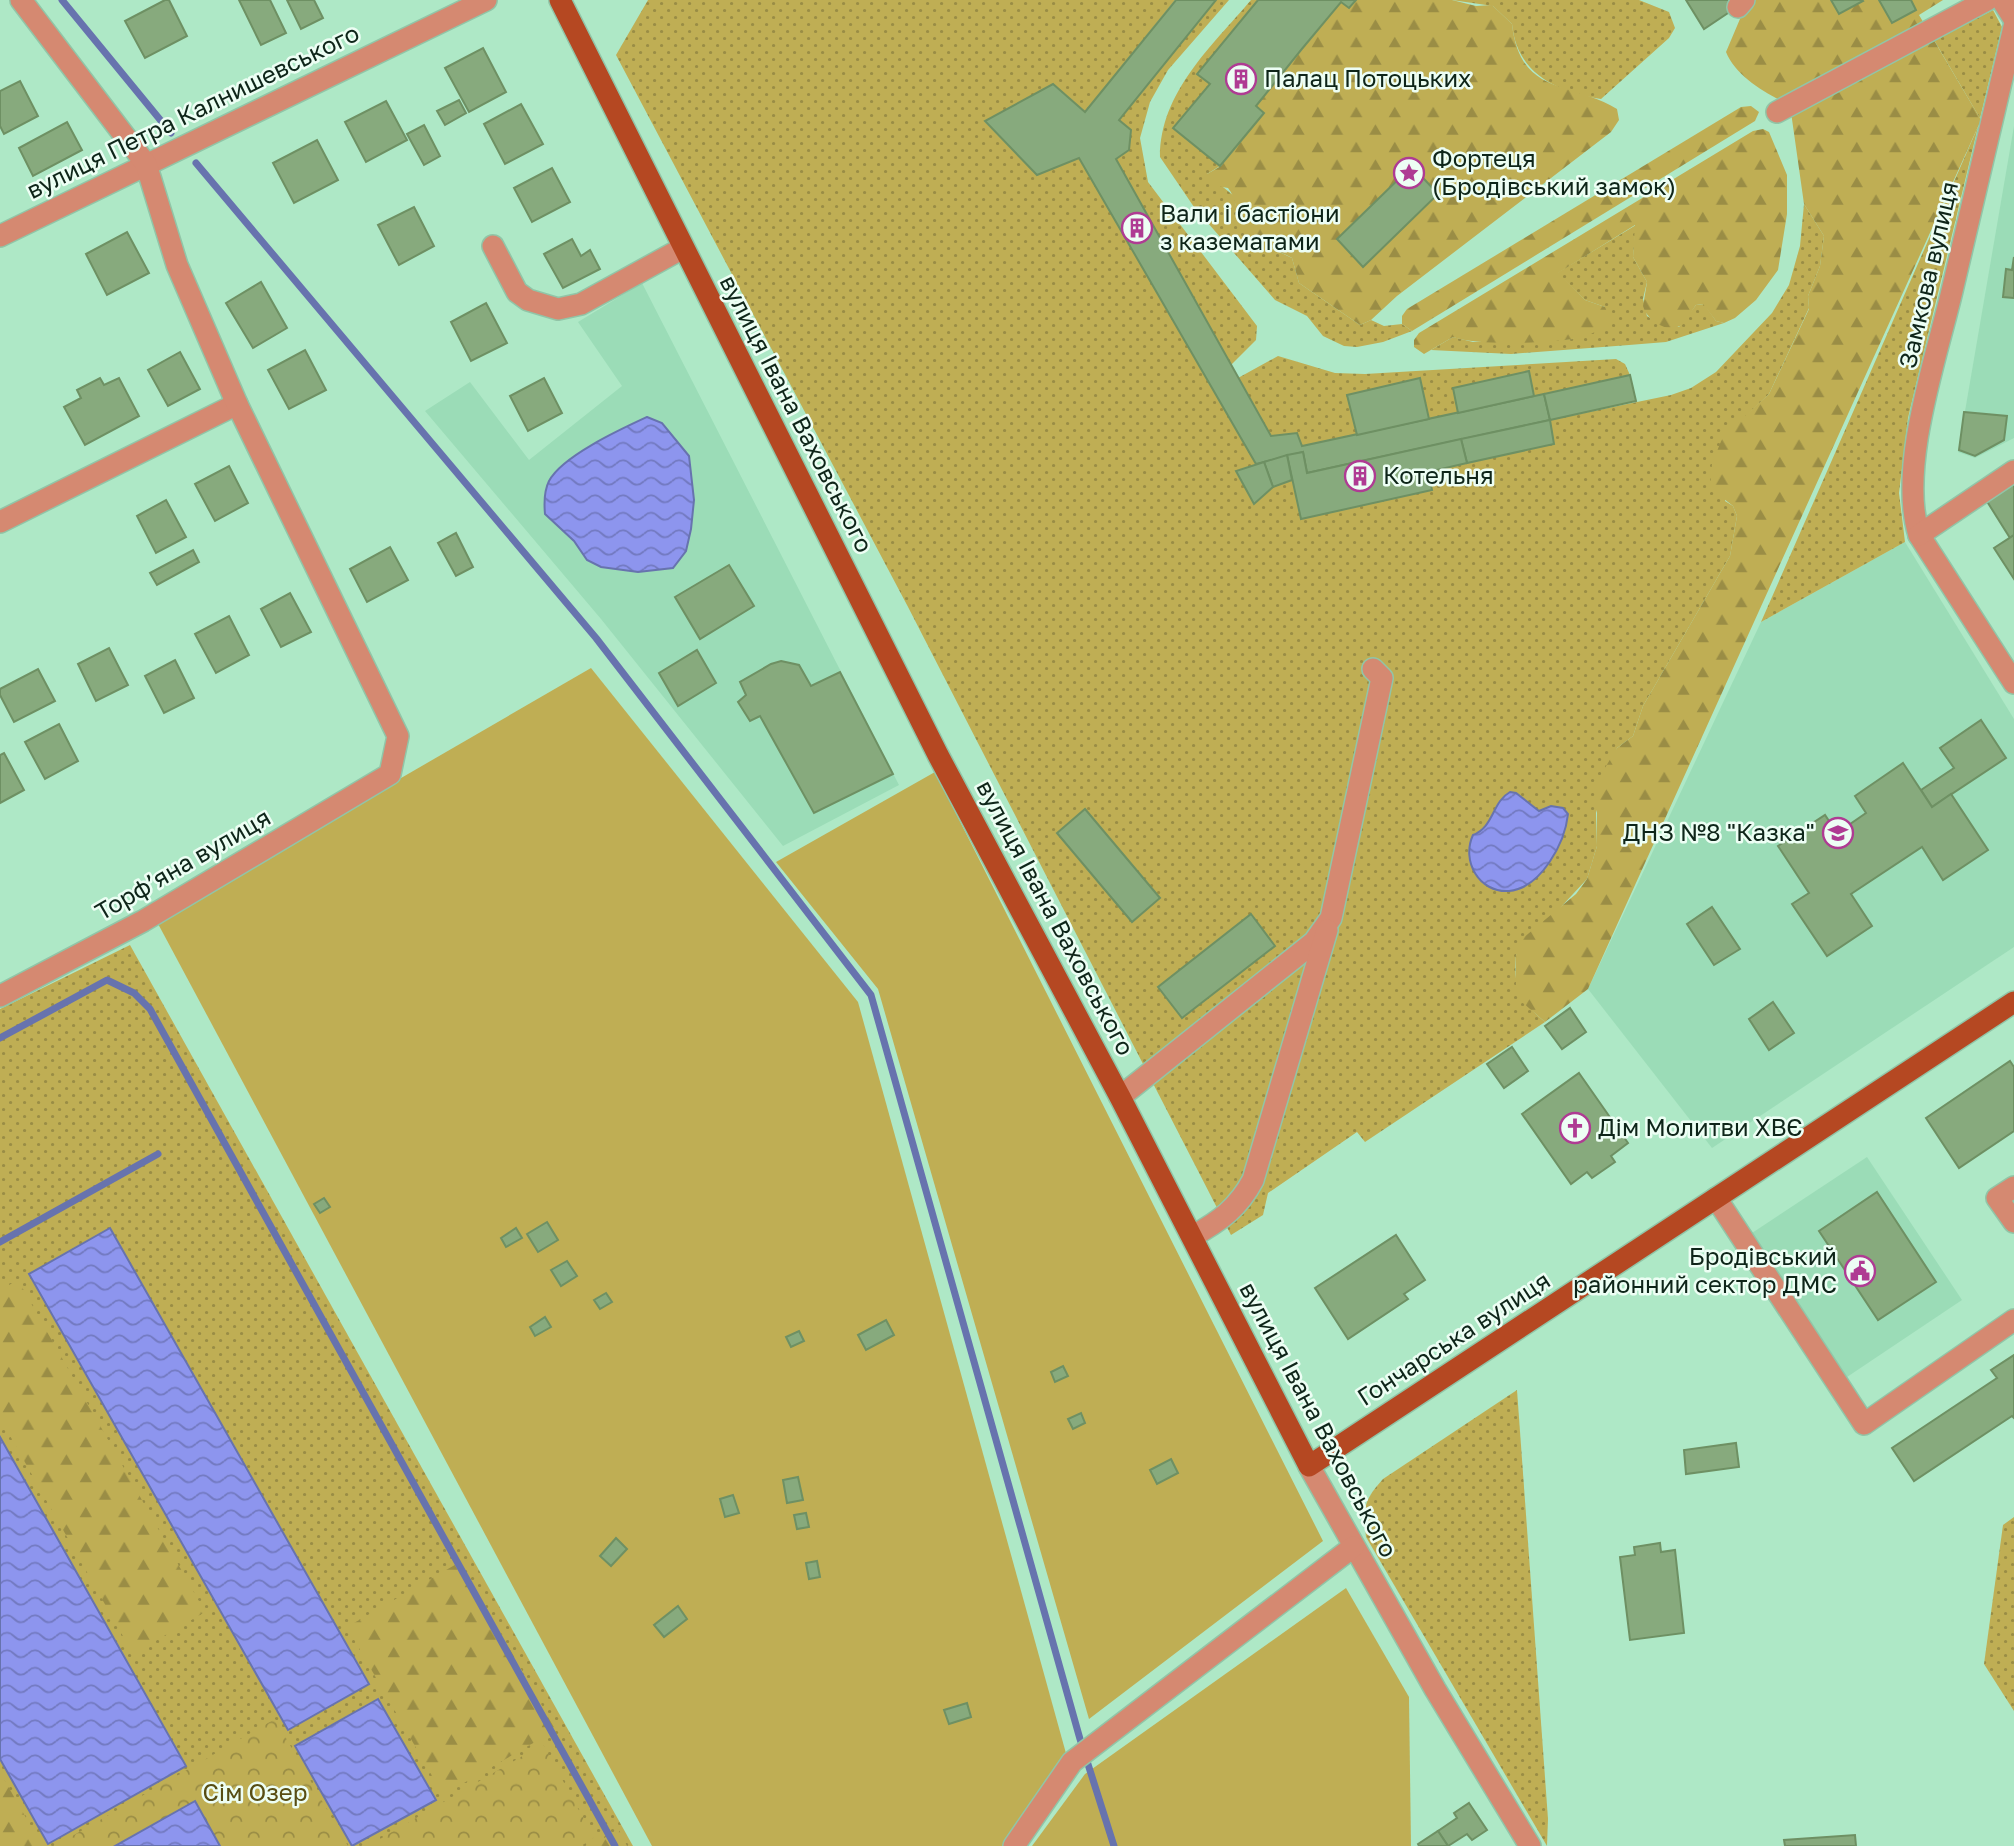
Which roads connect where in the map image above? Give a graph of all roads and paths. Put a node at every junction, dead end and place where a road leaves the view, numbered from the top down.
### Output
1 (20, 0) edge
2 (486, 0) edge
3 (560, 0) edge
4 (1987, 0) edge
5 (2002, 0) edge
6 (2014, 19) edge
7 (2014, 27) edge
8 (1777, 112) dead end
9 (146, 164) junction
10 (0, 236) edge
11 (493, 246) dead end
12 (683, 248) junction
13 (237, 404) junction
14 (2014, 471) edge
15 (0, 522) edge
16 (1919, 535) junction
17 (1373, 669) dead end
18 (2014, 683) edge
19 (1331, 918) junction
20 (0, 996) edge
21 (2014, 1002) edge
22 (1120, 1097) junction
23 (2014, 1187) edge
24 (1716, 1198) junction
25 (2014, 1222) edge
26 (1193, 1236) junction
27 (2014, 1320) edge
28 (1309, 1466) junction
29 (1353, 1547) junction
30 (1014, 1846) edge
31 (1530, 1846) edge

1 - 9 street
2 - 9 street, вулиця Петра Калнишевського
3 - 12 main road, вулиця Івана Ваховського
4 - 8 street
5 - 6 street
7 - 16 street, Замкова вулиця
9 - 10 street, вулиця Петра Калнишевського
9 - 13 street
11 - 12 street
12 - 22 main road, вулиця Івана Ваховського
13 - 15 street
13 - 20 street, Торфʼяна вулиця
14 - 16 street
16 - 18 street
17 - 19 street
19 - 22 street
19 - 26 street
21 - 24 main road, Гончарська вулиця
22 - 26 main road, вулиця Івана Ваховського
23 - 25 street
24 - 27 street
24 - 28 main road, Гончарська вулиця
26 - 28 main road, вулиця Івана Ваховського
28 - 29 street, вулиця Івана Ваховського
29 - 30 street
29 - 31 street, вулиця Івана Ваховського

